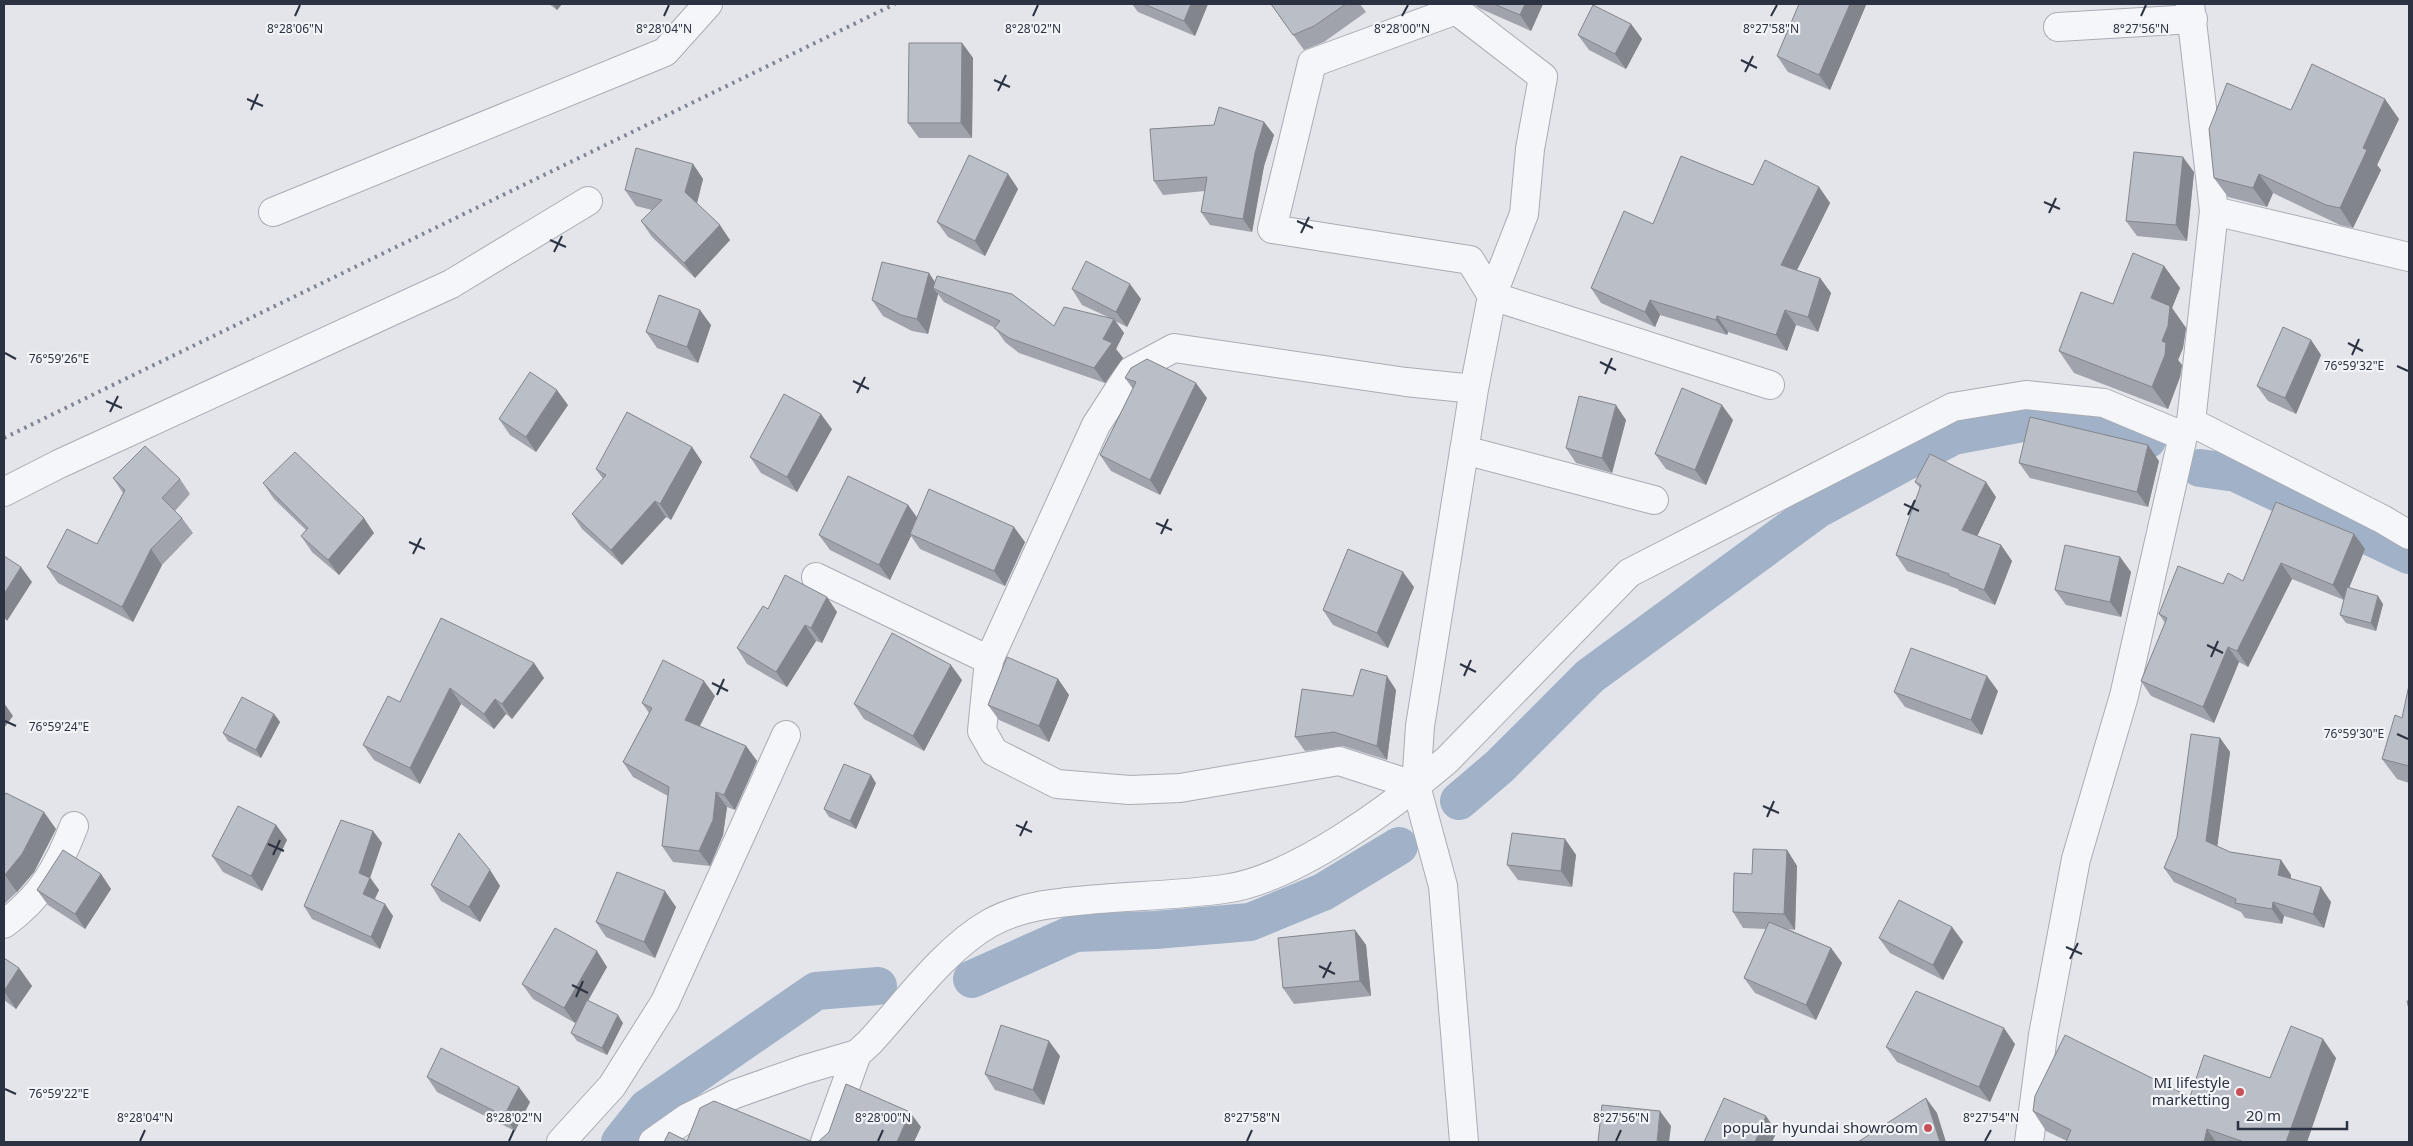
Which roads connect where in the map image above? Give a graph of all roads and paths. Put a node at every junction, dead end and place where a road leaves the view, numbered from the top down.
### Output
1 (708, 4) edge
2 (2192, 12) edge
3 (2058, 27) dead end
4 (588, 201) dead end
5 (2214, 211) junction
6 (273, 212) dead end
7 (2409, 257) edge
8 (1492, 296) junction
9 (1770, 385) dead end
10 (1474, 389) junction
11 (2187, 429) junction
12 (1464, 450) junction
13 (4, 492) edge
14 (1654, 500) dead end
15 (2409, 535) edge
16 (816, 577) dead end
17 (989, 660) junction
18 (786, 735) dead end
19 (1416, 786) junction
20 (74, 826) dead end
21 (4, 924) edge
22 (857, 1054) junction
23 (561, 1142) edge
24 (653, 1142) edge
25 (825, 1142) edge
26 (1464, 1142) edge
27 (2029, 1142) edge

1 - 6 street
2 - 3 street
2 - 5 street
4 - 13 street
5 - 7 street
5 - 11 street
8 - 8 street
8 - 9 street
8 - 10 street
10 - 12 street
10 - 17 street
11 - 15 street
11 - 19 street
11 - 27 street
12 - 14 street
12 - 19 street
16 - 17 street
17 - 19 street
18 - 23 street
19 - 22 street
19 - 26 street
20 - 21 street
22 - 24 street
22 - 25 street

